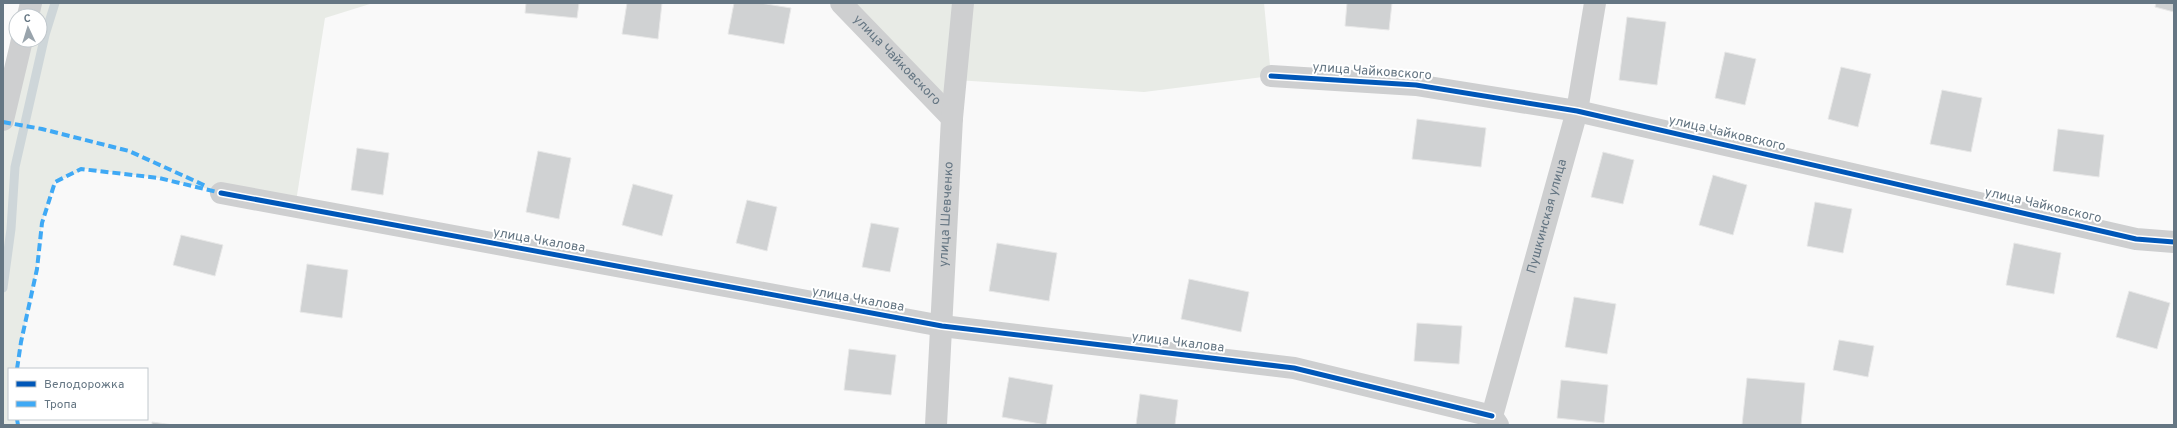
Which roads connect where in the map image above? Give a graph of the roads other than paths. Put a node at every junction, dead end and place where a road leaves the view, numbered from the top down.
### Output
1 (841, 3) edge
2 (963, 3) edge
3 (1595, 3) edge
4 (20, 48) edge
5 (1271, 76) dead end
6 (1577, 111) junction
7 (952, 118) junction
8 (3, 120) edge
9 (221, 193) dead end
10 (2174, 242) edge
11 (942, 326) junction
12 (1495, 421) edge
13 (936, 425) edge

1 - 7 street, улица Чайковского
2 - 7 street, улица Шевченко
3 - 6 street, Пушкинская улица
4 - 8 street
5 - 6 street, улица Чайковского
6 - 10 street, улица Чайковского
6 - 12 street, Пушкинская улица
7 - 11 street, улица Шевченко
9 - 11 street, улица Чкалова
11 - 12 street, улица Чкалова
11 - 13 street, улица Шевченко

